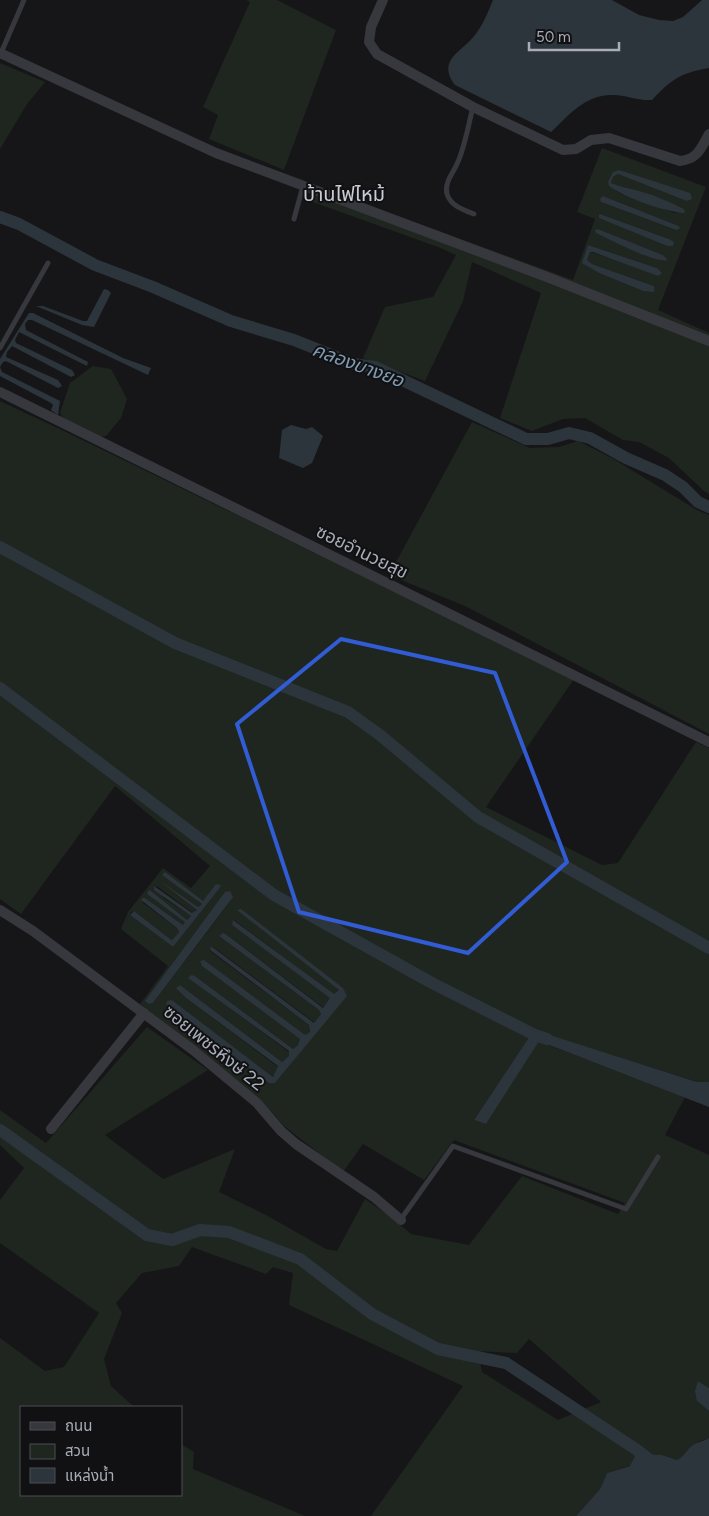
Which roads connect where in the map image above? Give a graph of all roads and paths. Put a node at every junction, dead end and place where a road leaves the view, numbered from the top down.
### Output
1 (24, 0) edge
2 (383, 0) edge
3 (0, 53) edge
4 (473, 107) junction
5 (709, 134) edge
6 (303, 186) junction
7 (474, 214) dead end
8 (294, 219) dead end
9 (48, 263) dead end
10 (709, 340) edge
11 (0, 348) edge
12 (0, 392) edge
13 (709, 742) edge
14 (0, 910) edge
15 (144, 1013) junction
16 (51, 1129) dead end
17 (658, 1157) dead end
18 (401, 1220) joint

1 - 3 lane
2 - 4 street
3 - 6 street
4 - 5 street
4 - 7 lane
6 - 8 lane
6 - 10 street
9 - 11 lane
12 - 13 street, ซอยอำนวยสุข
14 - 15 street, ซอยเพชรหึงษ์ 22
15 - 16 street
15 - 18 street, ซอยเพชรหึงษ์ 22
17 - 18 lane

